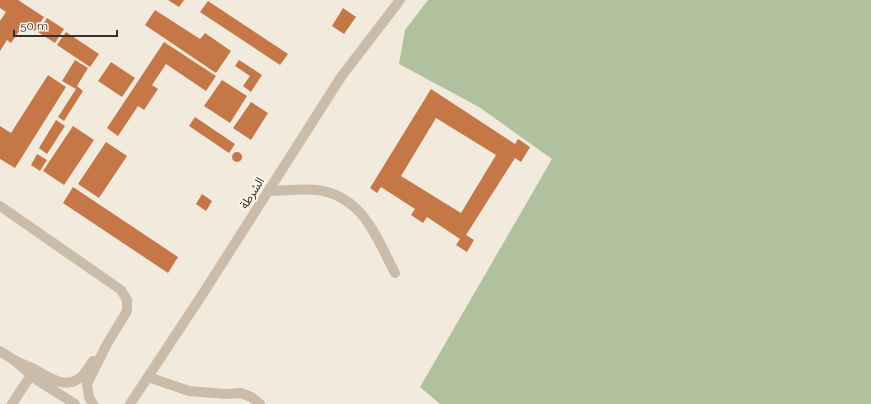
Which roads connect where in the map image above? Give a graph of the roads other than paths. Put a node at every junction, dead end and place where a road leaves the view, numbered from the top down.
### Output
1 (400, 0) edge
2 (268, 191) junction
3 (0, 206) edge
4 (395, 273) dead end
5 (107, 344) junction
6 (0, 351) edge
7 (14, 360) junction
8 (31, 375) junction
9 (148, 377) junction
10 (12, 404) edge
11 (75, 404) edge
12 (93, 404) edge
13 (130, 404) edge
14 (260, 404) edge

1 - 2 street, الشرطة
2 - 4 street
2 - 9 street, الشرطة
3 - 5 street
5 - 7 street
5 - 12 street
6 - 7 street
7 - 8 street
8 - 10 street
8 - 11 street
9 - 13 street, الشرطة
9 - 14 street

